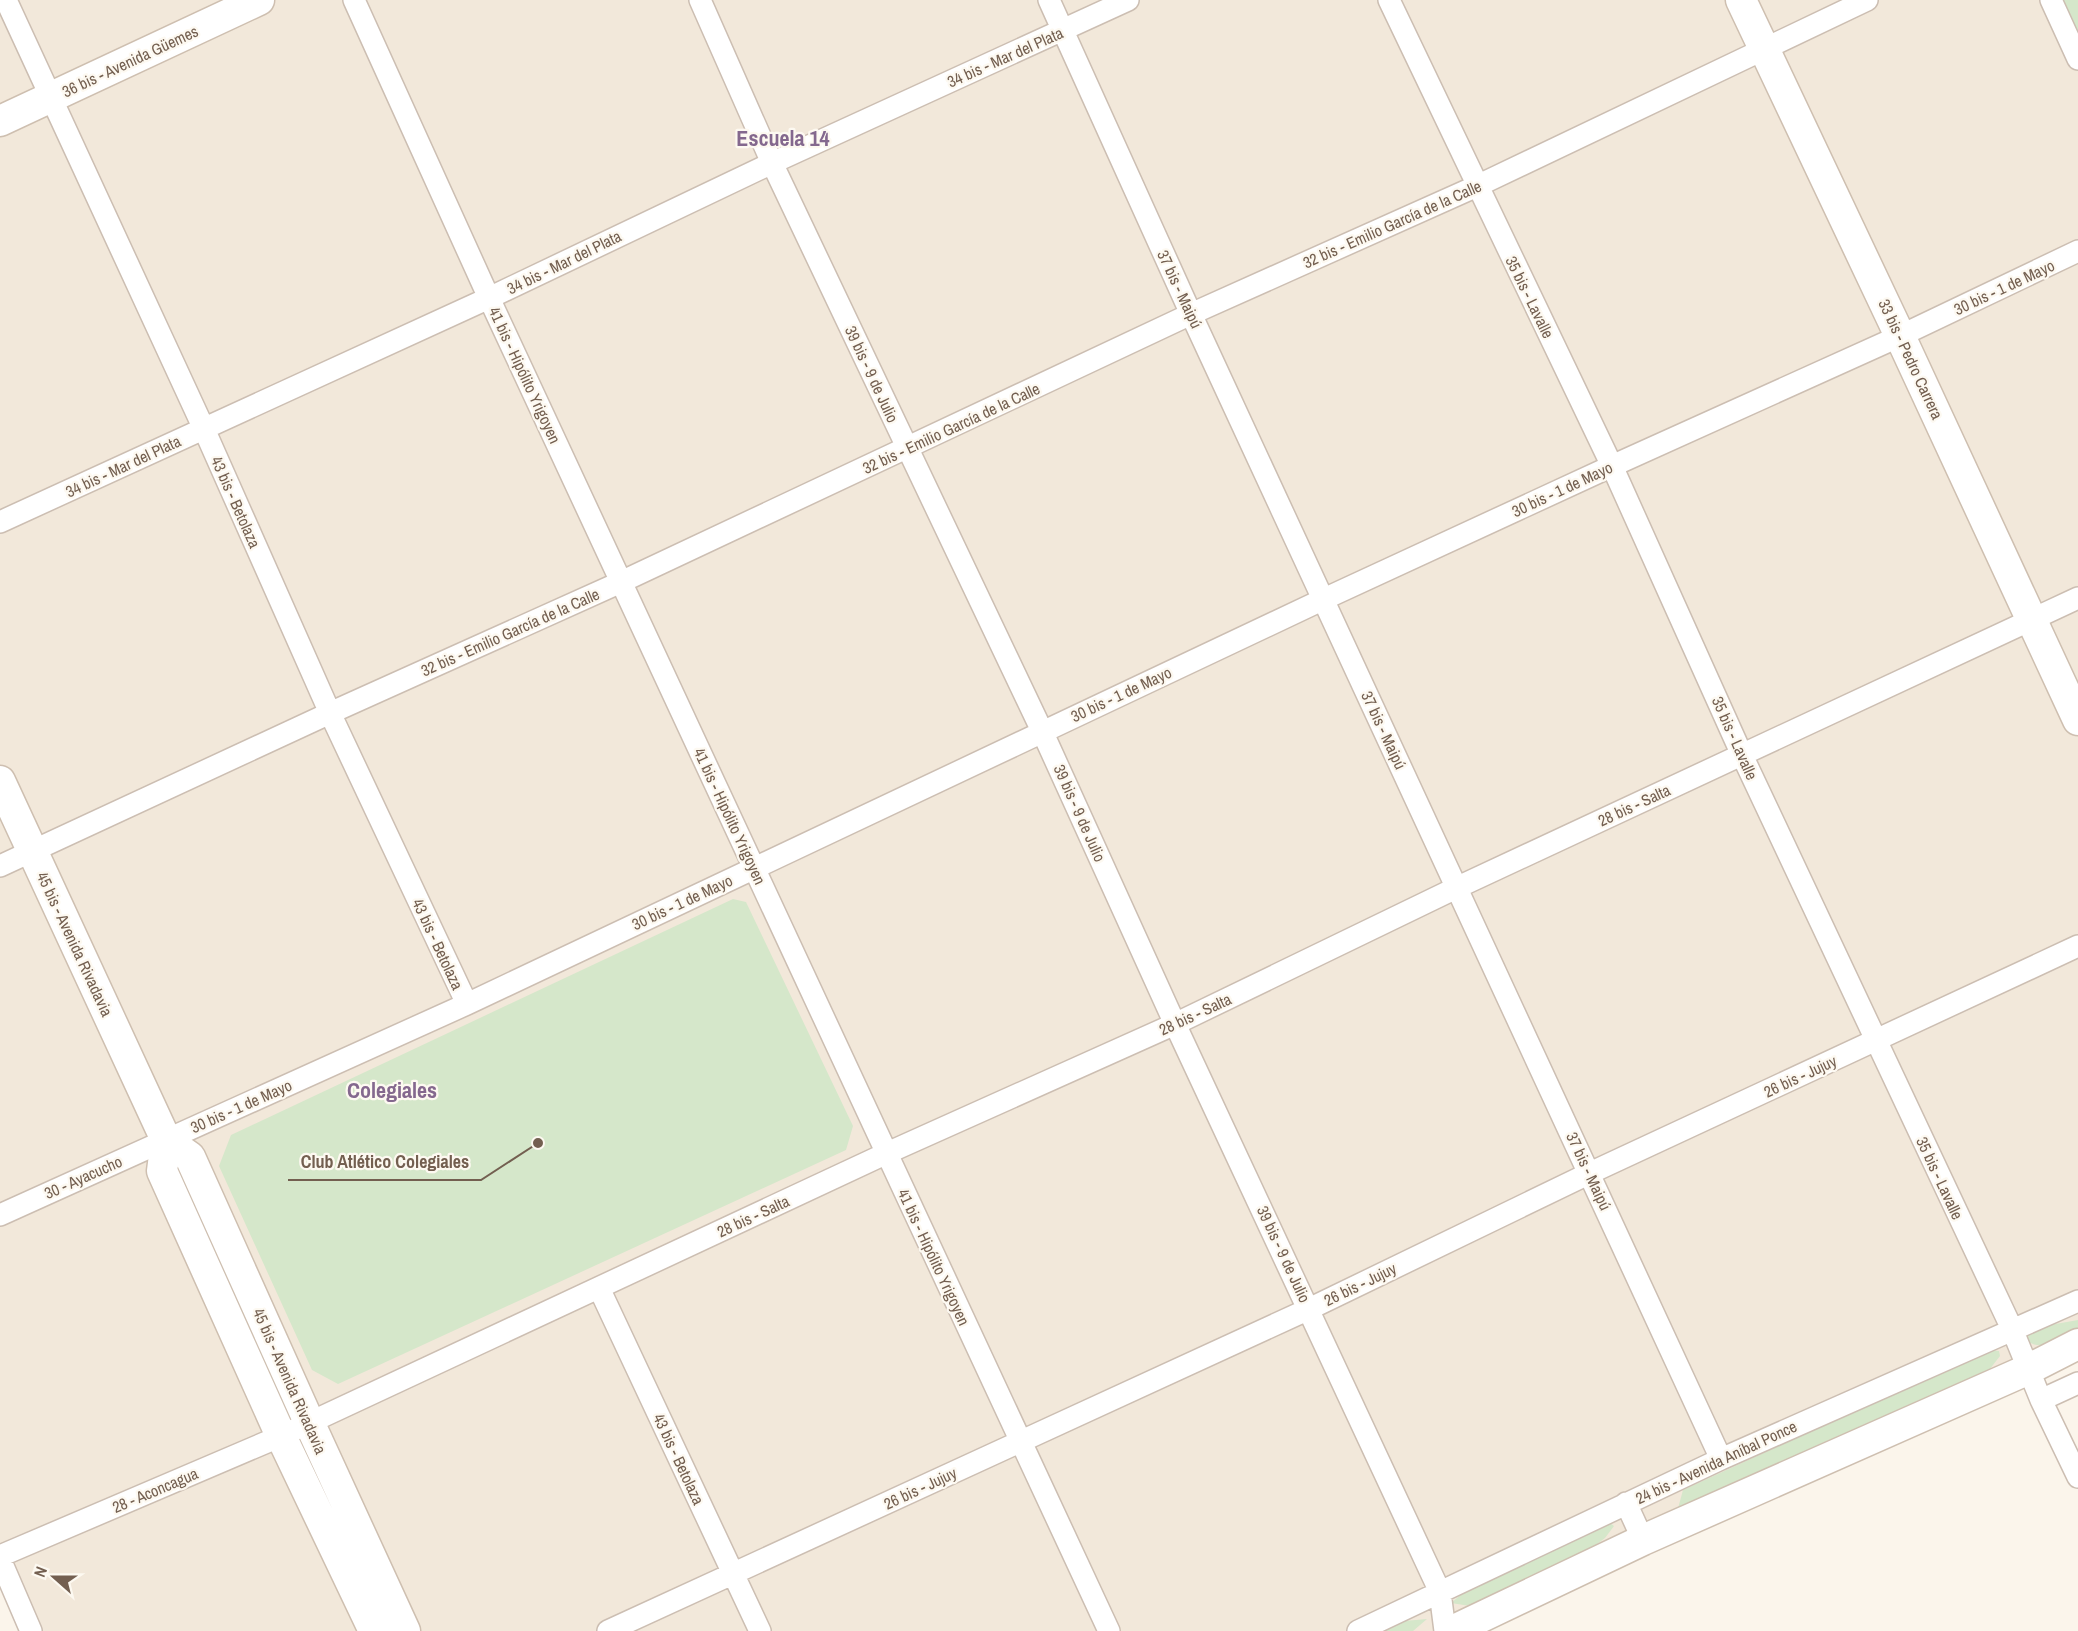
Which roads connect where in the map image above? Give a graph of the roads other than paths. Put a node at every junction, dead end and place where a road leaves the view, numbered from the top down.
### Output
1 (6, 0) edge
2 (259, 0) edge
3 (354, 0) edge
4 (699, 0) edge
5 (1048, 0) edge
6 (1128, 0) edge
7 (1389, 0) edge
8 (1741, 0) edge
9 (1867, 0) edge
10 (2051, 0) edge
11 (1062, 30) junction
12 (1763, 49) junction
13 (2078, 59) edge
14 (51, 98) junction
15 (0, 121) edge
16 (772, 163) junction
17 (1477, 186) junction
18 (2078, 251) edge
19 (489, 298) junction
20 (1191, 314) junction
21 (1900, 336) junction
22 (204, 429) junction
23 (908, 449) junction
24 (1612, 466) junction
25 (0, 522) edge
26 (621, 582) junction
27 (2078, 598) edge
28 (1324, 599) junction
29 (2031, 621) junction
30 (330, 713) junction
31 (2078, 720) edge
32 (1042, 731) junction
33 (1742, 756) junction
34 (0, 781) edge
35 (33, 851) junction
36 (0, 866) edge
37 (754, 868) junction
38 (1456, 888) junction
39 (2078, 946) edge
40 (467, 1004) junction
41 (1175, 1024) junction
42 (1875, 1041) junction
43 (166, 1140) junction
44 (885, 1154) junction
45 (1590, 1173) junction
46 (0, 1215) edge
47 (599, 1288) junction
48 (2078, 1300) edge
49 (1309, 1309) junction
50 (2012, 1329) junction
51 (2078, 1344) edge
52 (2029, 1369) junction
53 (2078, 1383) edge
54 (2041, 1400) junction
55 (309, 1422) junction
56 (281, 1436) junction
57 (1020, 1443) junction
58 (1721, 1459) junction
59 (2078, 1477) edge
60 (1626, 1503) junction
61 (1643, 1540) junction
62 (0, 1558) edge
63 (732, 1574) junction
64 (1440, 1592) junction
65 (32, 1631) edge
66 (374, 1631) edge
67 (405, 1631) edge
68 (608, 1631) edge
69 (760, 1631) edge
70 (1109, 1631) edge
71 (1358, 1631) edge
72 (1445, 1631) edge
73 (1452, 1631) edge

1 - 14 street, 43 bis - Betolaza
2 - 14 main road, 36 bis - Avenida Güemes
3 - 19 street, 41 bis - Hipólito Yrigoyen
4 - 16 street, 39 bis - 9 de Julio
5 - 11 street, 37 bis - Maipú
6 - 11 street, 34 bis - Mar del Plata
7 - 17 street, 35 bis - Lavalle
8 - 12 main road, 33 bis - Pedro Carrera
9 - 12 street, 32 bis - Emilio García de la Calle
10 - 13 street
11 - 16 street, 34 bis - Mar del Plata
11 - 20 street, 37 bis - Maipú
12 - 17 street, 32 bis - Emilio García de la Calle
12 - 21 main road, 33 bis - Pedro Carrera
14 - 15 main road, 36 bis - Avenida Güemes
14 - 22 street, 43 bis - Betolaza
16 - 19 street, 34 bis - Mar del Plata
16 - 23 street, 39 bis - 9 de Julio
17 - 20 street, 32 bis - Emilio García de la Calle
17 - 24 street, 35 bis - Lavalle
18 - 21 street, 30 bis - 1 de Mayo
19 - 22 street, 34 bis - Mar del Plata
19 - 26 street, 41 bis - Hipólito Yrigoyen
20 - 23 street, 32 bis - Emilio García de la Calle
20 - 28 street, 37 bis - Maipú
21 - 24 street, 30 bis - 1 de Mayo
21 - 29 main road, 33 bis - Pedro Carrera
22 - 25 street, 34 bis - Mar del Plata
22 - 30 street, 43 bis - Betolaza
23 - 26 street, 32 bis - Emilio García de la Calle
23 - 32 street, 39 bis - 9 de Julio
24 - 28 street, 30 bis - 1 de Mayo
24 - 33 street, 35 bis - Lavalle
26 - 30 street, 32 bis - Emilio García de la Calle
26 - 37 street, 41 bis - Hipólito Yrigoyen
27 - 29 street, 28 bis - Salta
28 - 32 street, 30 bis - 1 de Mayo
28 - 38 street, 37 bis - Maipú
29 - 31 main road, 33 bis - Pedro Carrera
29 - 33 street, 28 bis - Salta
30 - 35 street, 32 bis - Emilio García de la Calle
30 - 40 street, 43 bis - Betolaza
32 - 37 street, 30 bis - 1 de Mayo
32 - 41 street, 39 bis - 9 de Julio
33 - 38 street, 28 bis - Salta
33 - 42 street, 35 bis - Lavalle
34 - 35 main road, 45 bis - Avenida Rivadavia
35 - 36 street, 32 bis - Emilio García de la Calle
35 - 43 main road, 45 bis - Avenida Rivadavia
37 - 40 street, 30 bis - 1 de Mayo
37 - 44 street, 41 bis - Hipólito Yrigoyen
38 - 41 street, 28 bis - Salta
38 - 45 street, 37 bis - Maipú
39 - 42 street, 26 bis - Jujuy
40 - 43 street, 30 bis - 1 de Mayo
41 - 44 street, 28 bis - Salta
41 - 49 street, 39 bis - 9 de Julio
42 - 45 street, 26 bis - Jujuy
42 - 50 street, 35 bis - Lavalle
43 - 46 street, 30 - Ayacucho
43 - 55 main road, 45 bis - Avenida Rivadavia
43 - 56 main road, 45 bis - Avenida Rivadavia
44 - 47 street, 28 bis - Salta
44 - 57 street, 41 bis - Hipólito Yrigoyen
45 - 49 street, 26 bis - Jujuy
45 - 58 street, 37 bis - Maipú
47 - 55 street, 28 bis - Salta
47 - 63 street, 43 bis - Betolaza
48 - 50 street, 24 bis - Avenida Aníbal Ponce
49 - 57 street, 26 bis - Jujuy
49 - 64 street, 39 bis - 9 de Julio
50 - 52 street, 35 bis - Lavalle
50 - 58 street, 24 bis - Avenida Aníbal Ponce
51 - 52 main road
52 - 54 street, 35 bis - Lavalle
52 - 61 main road
53 - 54 street
54 - 59 street, 35 bis - Lavalle
55 - 56 street, 28 - Aconcagua
55 - 67 main road, 45 bis - Avenida Rivadavia
56 - 62 street, 28 - Aconcagua
56 - 66 main road, 45 bis - Avenida Rivadavia
57 - 63 street, 26 bis - Jujuy
57 - 70 street, 41 bis - Hipólito Yrigoyen
58 - 60 street, 24 bis - Avenida Aníbal Ponce
60 - 61 street
60 - 64 street, 24 bis - Avenida Aníbal Ponce
61 - 73 main road
62 - 65 street
63 - 68 street, 26 bis - Jujuy
63 - 69 street, 43 bis - Betolaza
64 - 71 street, 24 bis - Avenida Aníbal Ponce
64 - 72 street, 39 bis - 9 de Julio

